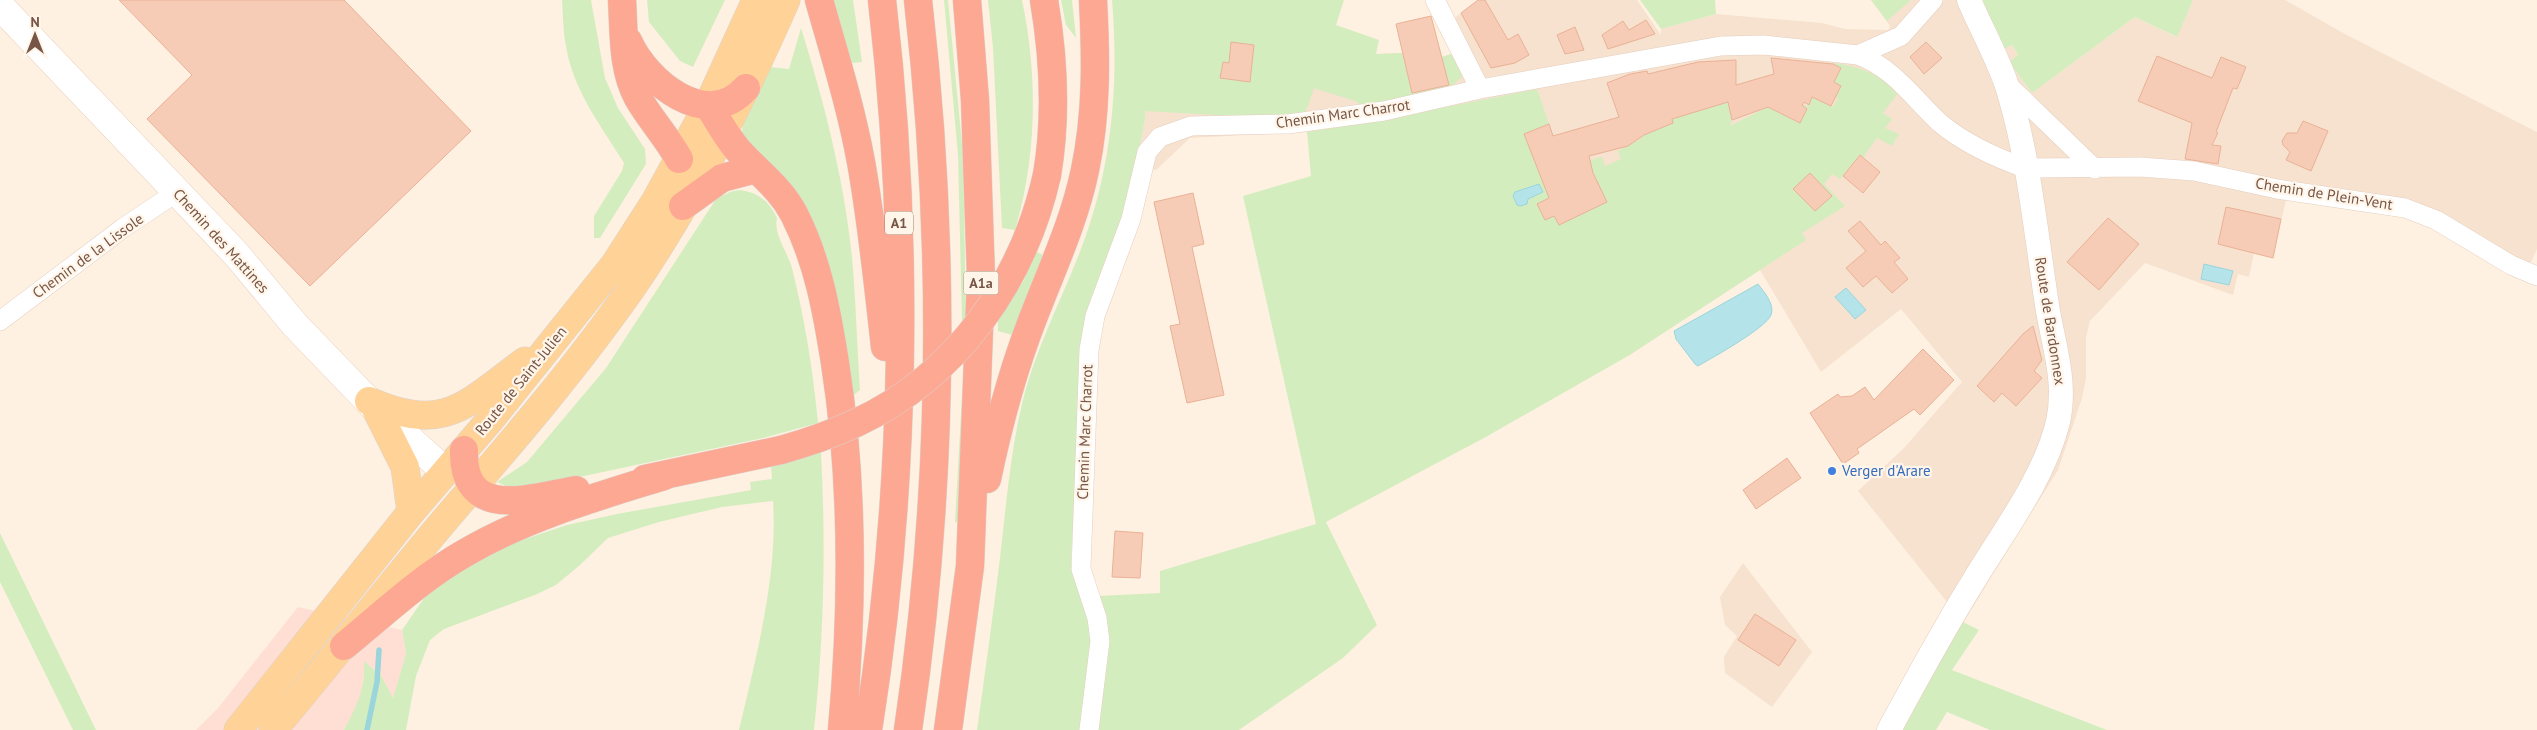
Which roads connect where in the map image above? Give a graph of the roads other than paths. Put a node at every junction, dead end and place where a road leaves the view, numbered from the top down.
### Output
1 (622, 0) edge
2 (756, 0) edge
3 (819, 0) edge
4 (882, 0) edge
5 (918, 0) edge
6 (967, 0) edge
7 (1044, 0) edge
8 (1093, 0) edge
9 (1436, 0) edge
10 (1933, 0) edge
11 (1969, 0) edge
12 (784, 4) edge
13 (0, 6) edge
14 (624, 30) junction
15 (1858, 55) junction
16 (2006, 83) junction
17 (746, 88) junction
18 (1480, 89) junction
19 (708, 105) junction
20 (725, 131) junction
21 (679, 159) junction
22 (2025, 168) junction
23 (756, 169) junction
24 (2096, 169) junction
25 (177, 192) junction
26 (683, 206) junction
27 (2537, 276) edge
28 (0, 321) edge
29 (557, 338) junction
30 (372, 405) junction
31 (896, 448) junction
32 (464, 450) junction
33 (446, 472) junction
34 (607, 490) junction
35 (464, 498) junction
36 (411, 512) junction
37 (970, 566) junction
38 (344, 646) junction
39 (238, 730) edge
40 (273, 730) edge
41 (842, 730) edge
42 (868, 730) edge
43 (908, 730) edge
44 (948, 730) edge
45 (1089, 730) edge
46 (1889, 730) edge

1 - 14 highway
2 - 19 main road, Route de Saint-Julien
3 - 31 highway
4 - 31 highway, A1
5 - 43 highway, A1
6 - 37 highway, A1a
7 - 34 highway, bridge
8 - 37 highway
9 - 18 street
10 - 15 street, Chemin Marc Charrot
11 - 16 street, Route de Bardonnex
12 - 17 main road, Route de Saint-Julien
13 - 25 main road, Chemin des Mattines
14 - 19 highway
14 - 21 highway
15 - 18 street, Chemin Marc Charrot
15 - 22 street, Chemin de Plein-Vent
16 - 22 street, Route de Bardonnex
16 - 24 street
17 - 19 highway
17 - 20 main road, Route de Saint-Julien
18 - 45 street, Chemin Marc Charrot
19 - 20 highway
19 - 21 main road, Route de Saint-Julien
20 - 23 highway
20 - 26 main road, Route de Saint-Julien
21 - 29 main road, Route de Saint-Julien
22 - 24 street, Chemin de Plein-Vent
22 - 46 street, Route de Bardonnex
23 - 26 highway
23 - 41 highway
24 - 27 street, Chemin de Plein-Vent
25 - 28 street, Chemin de la Lissole
25 - 30 main road, Chemin des Mattines
26 - 35 main road, Route de Saint-Julien
29 - 30 main road
29 - 32 main road, Route de Saint-Julien
30 - 33 main road, Chemin des Mattines
30 - 36 main road
31 - 42 highway, A1
32 - 33 main road, Route de Saint-Julien
32 - 35 highway
33 - 35 main road
33 - 36 main road, Route de Saint-Julien
34 - 35 highway
34 - 38 highway
35 - 38 main road, Route de Saint-Julien
36 - 39 main road, Route de Saint-Julien
37 - 44 highway, A1a
38 - 40 main road, Route de Saint-Julien

